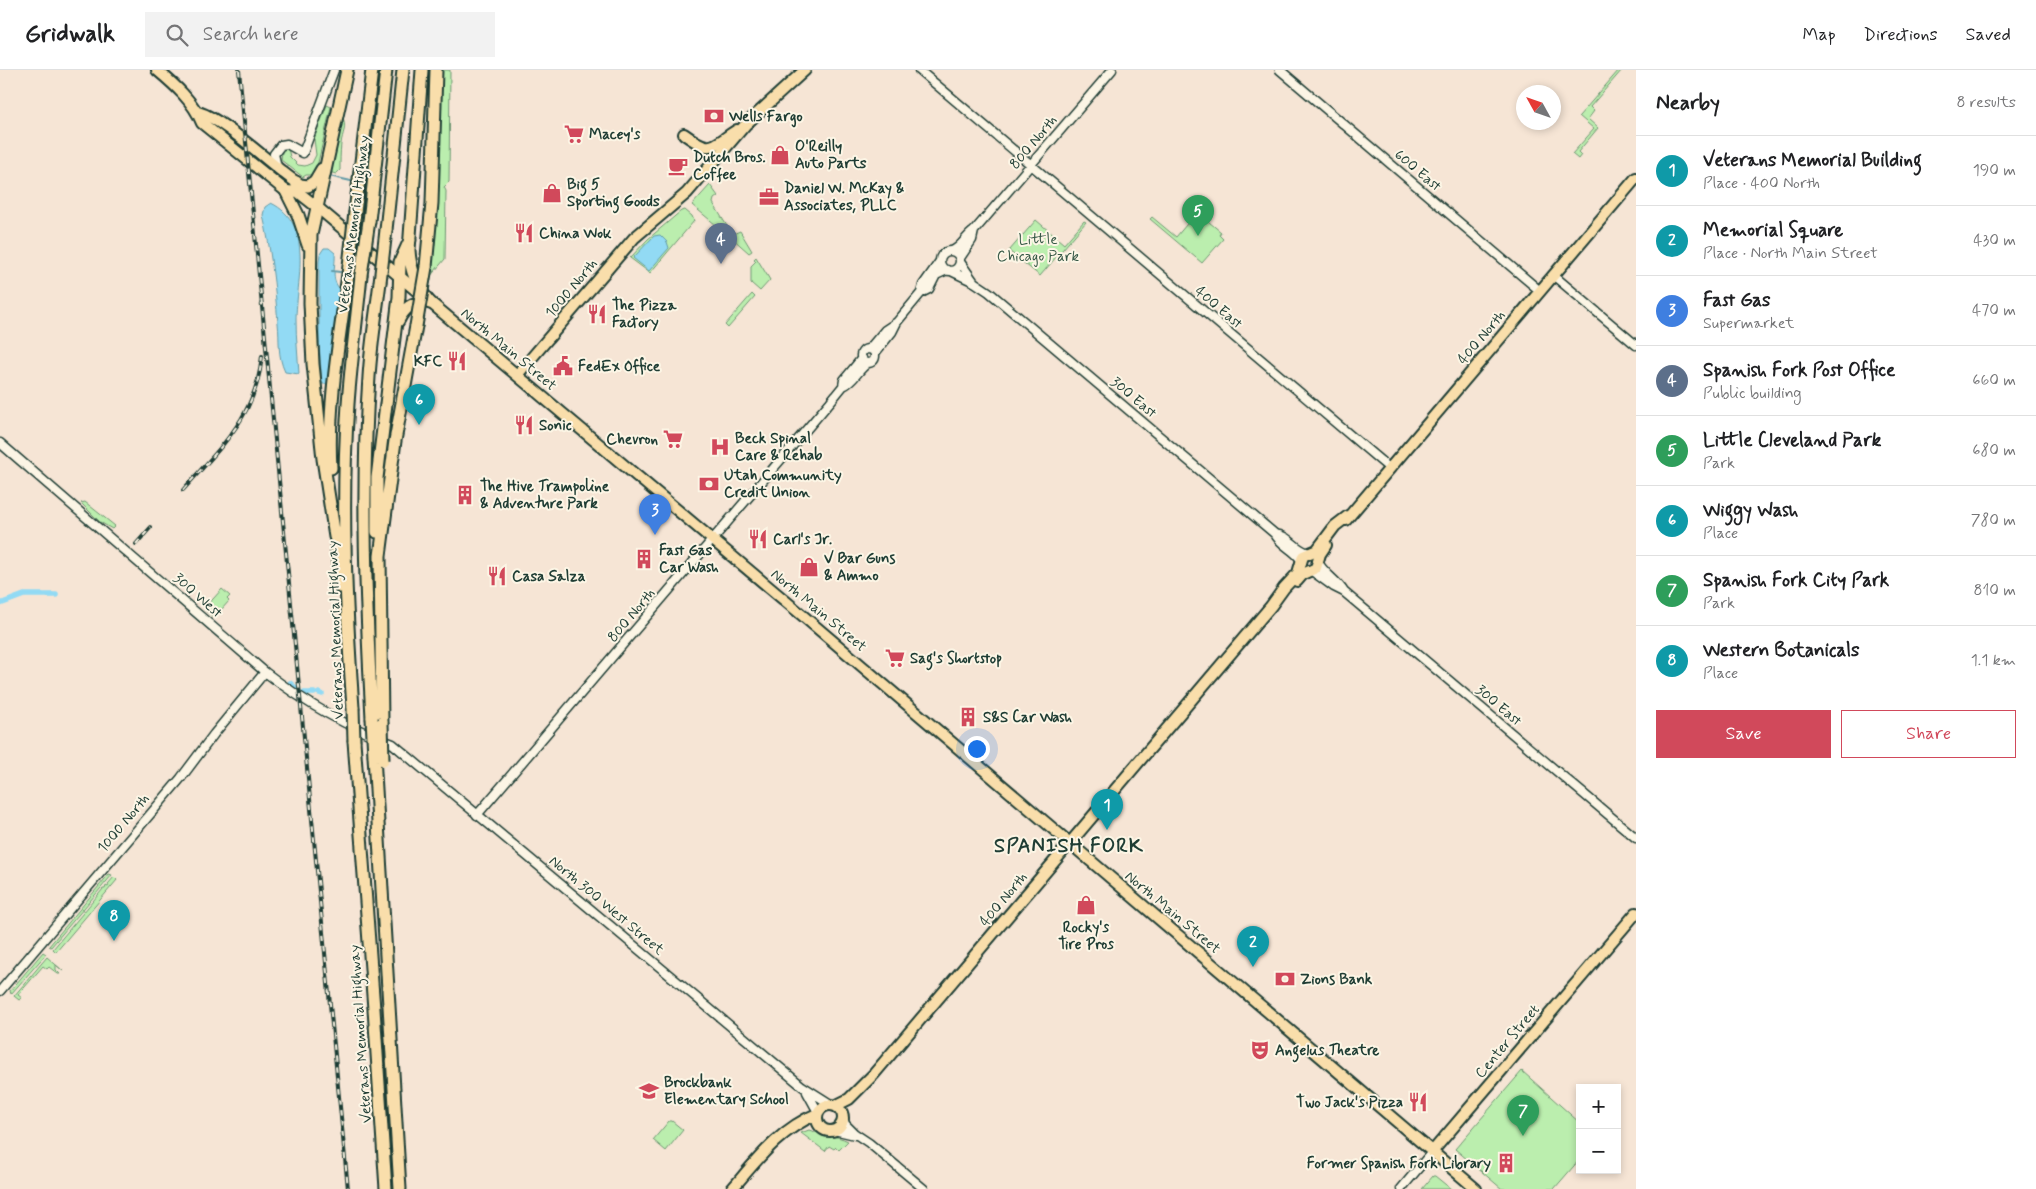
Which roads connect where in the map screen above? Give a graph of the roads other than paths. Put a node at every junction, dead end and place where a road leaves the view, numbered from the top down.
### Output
1 (157, 70) edge
2 (334, 70) edge
3 (347, 70) edge
4 (372, 70) edge
5 (386, 70) edge
6 (403, 70) edge
7 (422, 70) edge
8 (436, 70) edge
9 (805, 70) edge
10 (919, 70) edge
11 (1112, 70) edge
12 (1280, 70) edge
13 (198, 112) junction
14 (746, 124) junction
15 (684, 134) dead end
16 (329, 149) junction
17 (1031, 166) junction
18 (279, 170) junction
19 (1636, 178) edge
20 (297, 187) junction
21 (286, 191) junction
22 (317, 207) junction
23 (974, 231) junction
24 (410, 240) junction
25 (952, 251) junction
26 (311, 259) junction
27 (960, 260) junction
28 (940, 261) junction
29 (949, 271) junction
30 (1553, 275) junction
31 (400, 277) junction
32 (974, 282) junction
33 (1540, 291) junction
34 (921, 293) junction
35 (430, 303) junction
36 (394, 329) junction
37 (1636, 345) edge
38 (872, 351) junction
39 (865, 360) junction
40 (517, 375) junction
41 (0, 443) edge
42 (1389, 468) junction
43 (335, 537) junction
44 (713, 540) junction
45 (380, 556) junction
46 (1310, 562) junction
47 (347, 626) junction
48 (266, 672) junction
49 (377, 721) junction
50 (393, 744) joint
51 (477, 814) junction
52 (1636, 838) edge
53 (1070, 843) junction
54 (1636, 913) edge
55 (0, 991) edge
56 (874, 1074) junction
57 (802, 1086) junction
58 (834, 1105) junction
59 (817, 1113) junction
60 (843, 1116) junction
61 (790, 1128) junction
62 (822, 1128) junction
63 (834, 1130) junction
64 (857, 1136) junction
65 (1432, 1152) junction
66 (386, 1189) edge
67 (400, 1189) edge
68 (732, 1189) edge
69 (924, 1189) edge
70 (1401, 1189) edge
71 (1476, 1189) edge

1 - 13 main road, North Main Street
2 - 18 street
3 - 16 highway
4 - 43 highway, bridge
5 - 47 highway, Veterans Memorial Highway, bridge
6 - 49 highway, Veterans Memorial Highway, bridge
7 - 24 highway
8 - 45 highway, bridge
9 - 14 main road
10 - 17 street, 400 East
11 - 17 street, 800 North
12 - 33 street, 600 East
13 - 18 main road, North Main Street
13 - 21 main road, North Main Street
14 - 15 main road
14 - 40 main road, 1000 North
16 - 20 highway
16 - 22 highway
17 - 23 street, 800 North
17 - 42 street, 400 East
18 - 20 main road, North Main Street
19 - 30 main road, 400 North
20 - 21 main road
20 - 22 main road, North Main Street
21 - 26 highway
22 - 26 highway
22 - 31 main road, North Main Street
23 - 25 street, 800 North
23 - 27 street, 800 North
24 - 31 highway
24 - 35 highway
25 - 27 street
25 - 28 street
26 - 43 highway
27 - 29 street
27 - 32 street, 300 East
28 - 29 street
28 - 34 street
29 - 32 street, 300 East
29 - 34 street
30 - 33 main road, 400 North
30 - 37 street
31 - 35 main road, North Main Street
31 - 36 highway
32 - 46 street, 300 East
33 - 42 main road, 400 North
34 - 38 street
35 - 36 highway
35 - 40 main road, North Main Street
36 - 45 highway
38 - 39 street
38 - 39 street
39 - 44 street, 800 North
40 - 44 main road, North Main Street
41 - 48 street, 300 West
42 - 46 main road, 400 North
43 - 47 highway
44 - 51 street, 800 North
44 - 53 main road, North Main Street
45 - 49 highway
46 - 52 street, 300 East
46 - 53 main road, 400 North
47 - 66 highway, Veterans Memorial Highway, bridge
48 - 50 street, 300 West
48 - 55 street, 1000 North
49 - 67 highway, Veterans Memorial Highway, bridge
50 - 51 street, North 300 West Street
51 - 57 street, North 300 West Street
53 - 56 main road, 400 North
53 - 65 main road, North Main Street
54 - 65 main road, Center Street
56 - 58 main road, 400 North
56 - 60 main road, 400 North
57 - 58 street
57 - 59 street
58 - 59 main road
58 - 60 main road
59 - 61 main road
59 - 62 main road
60 - 63 main road
60 - 64 street
61 - 62 main road
61 - 68 main road
62 - 63 main road
63 - 64 street
64 - 69 street
65 - 70 street, Center Street
65 - 71 main road, North Main Street

